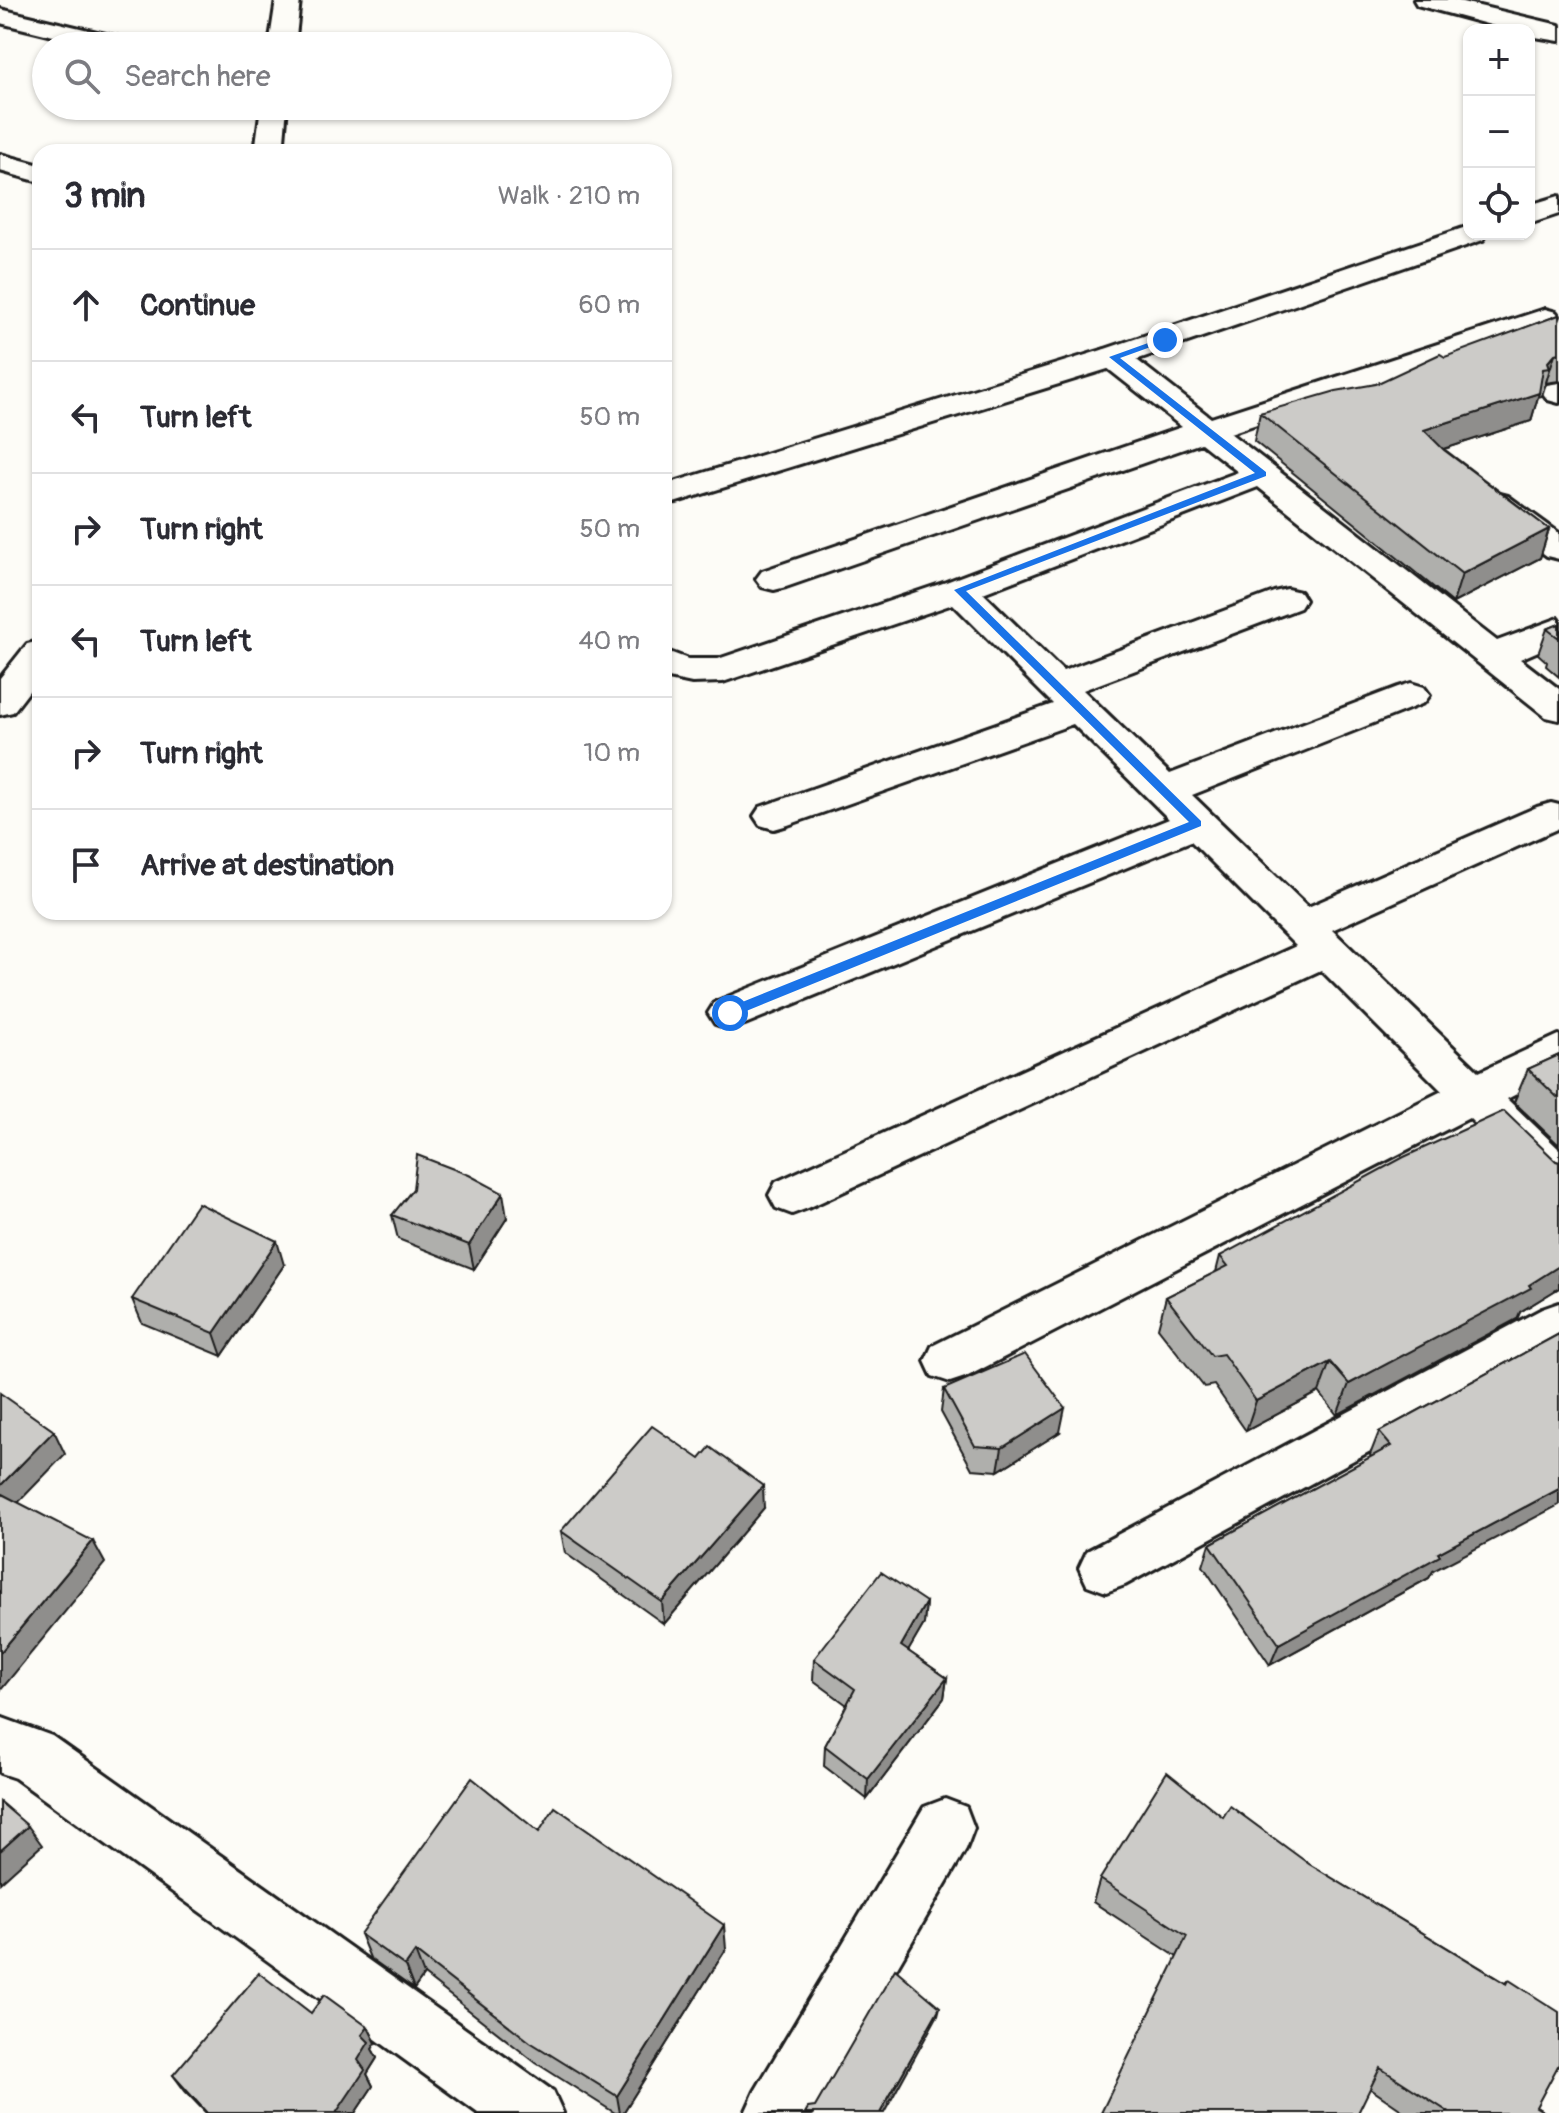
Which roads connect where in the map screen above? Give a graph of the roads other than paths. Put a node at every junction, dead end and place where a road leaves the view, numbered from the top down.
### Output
1 (288, 0) edge
2 (1426, 0) edge
3 (0, 16) edge
4 (67, 32) edge
5 (284, 32) edge
6 (1559, 33) edge
7 (272, 120) edge
8 (270, 144) edge
9 (0, 162) edge
10 (32, 172) edge
11 (1559, 204) edge
12 (1535, 213) edge
13 (1463, 237) edge
14 (1545, 318) edge
15 (1113, 357) junction
16 (1206, 430) junction
17 (1262, 474) junction
18 (1474, 487) edge
19 (672, 494) edge
20 (1559, 549) edge
21 (774, 579) dead end
22 (959, 590) junction
23 (1287, 600) dead end
24 (1559, 629) edge
25 (1494, 656) junction
26 (32, 662) edge
27 (672, 667) edge
28 (1411, 695) dead end
29 (1069, 697) junction
30 (0, 703) edge
31 (1559, 708) edge
32 (1164, 791) junction
33 (774, 816) dead end
34 (1551, 816) dead end
35 (1197, 823) junction
36 (1314, 938) junction
37 (730, 1013) dead end
38 (1559, 1052) edge
39 (1474, 1095) junction
40 (1559, 1178) edge
41 (792, 1195) dead end
42 (1559, 1324) edge
43 (950, 1361) dead end
44 (1106, 1568) dead end
45 (0, 1745) edge
46 (945, 1828) dead end
47 (531, 2113) edge
48 (777, 2113) edge

1 - 5 street
2 - 6 street
3 - 4 street
7 - 8 street
9 - 10 street
11 - 12 street
13 - 15 street
14 - 16 street
15 - 16 street
15 - 19 street
16 - 17 street
16 - 21 street
17 - 22 street
17 - 25 street
18 - 20 street
22 - 27 street
22 - 29 street
23 - 29 street
24 - 25 street
25 - 31 street
26 - 30 street
28 - 32 street
29 - 32 street
29 - 33 street
32 - 35 street
34 - 36 street
35 - 36 street
35 - 37 street
36 - 39 street
36 - 41 street
38 - 39 street
39 - 40 street
39 - 43 street
42 - 44 street
45 - 47 street
46 - 48 street

